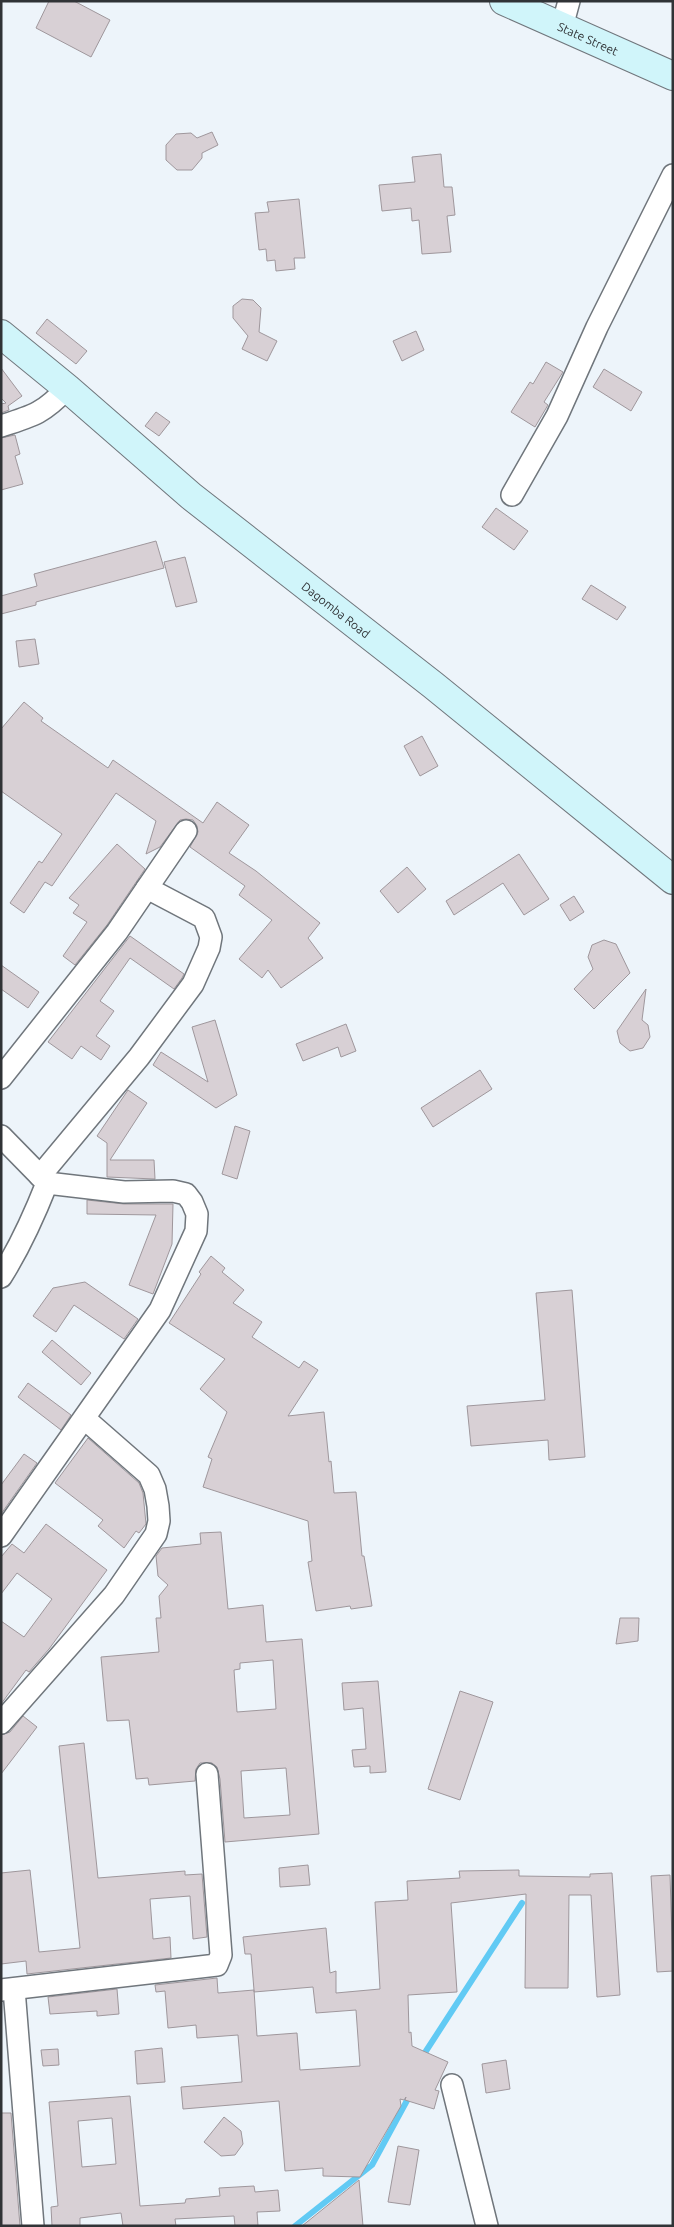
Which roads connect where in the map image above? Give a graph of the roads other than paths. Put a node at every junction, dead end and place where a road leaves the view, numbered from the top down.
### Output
1 (504, 1) edge
2 (565, 14) edge
3 (673, 76) edge
4 (673, 175) edge
5 (1, 334) edge
6 (67, 388) junction
7 (1, 426) edge
8 (512, 495) dead end
9 (186, 831) dead end
10 (673, 880) edge
11 (147, 888) junction
12 (1, 1078) edge
13 (1, 1136) edge
14 (44, 1180) junction
15 (1, 1277) edge
16 (85, 1419) junction
17 (1, 1536) edge
18 (1, 1723) edge
19 (207, 1774) dead end
20 (7, 1989) edge
21 (452, 2085) dead end
22 (33, 2226) edge
23 (487, 2226) edge

1 - 2 street, State Street
2 - 3 street, State Street
4 - 8 street
5 - 6 street, Dagomba Road
6 - 7 street
6 - 10 street, Dagomba Road
9 - 11 street
11 - 12 street
11 - 14 street
13 - 14 street
14 - 15 street
14 - 16 street
16 - 17 street
16 - 18 street
19 - 20 street
20 - 22 street
21 - 23 street

